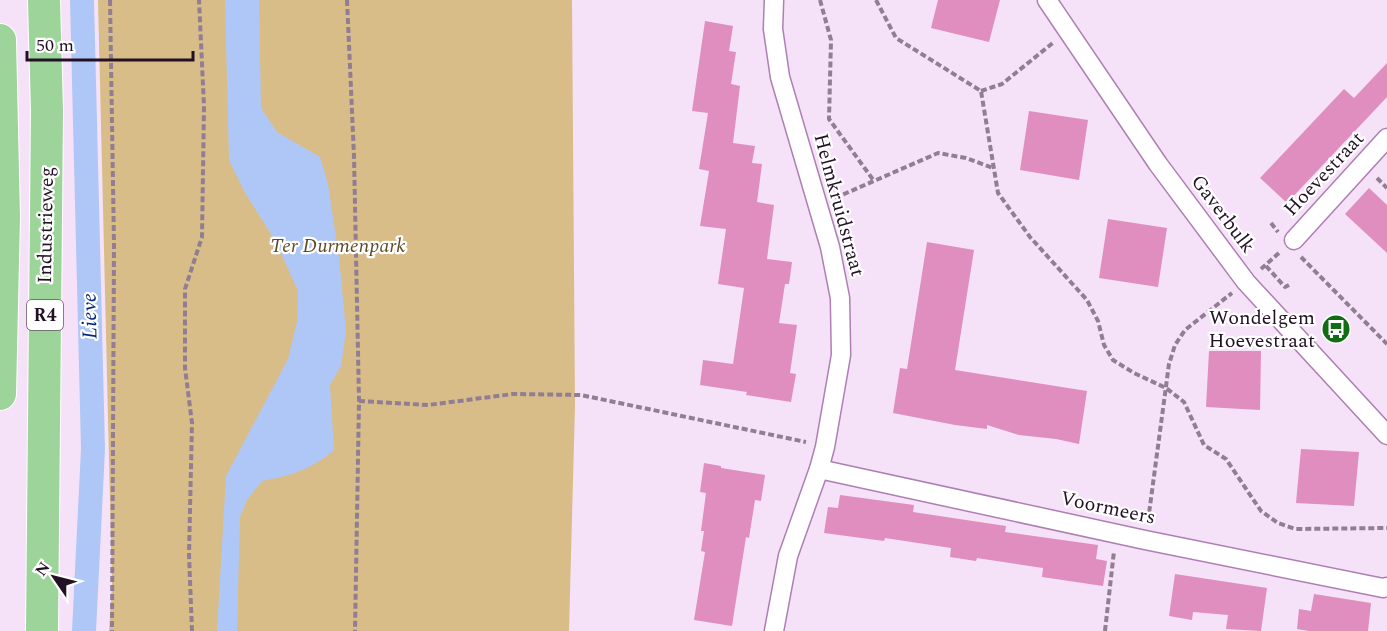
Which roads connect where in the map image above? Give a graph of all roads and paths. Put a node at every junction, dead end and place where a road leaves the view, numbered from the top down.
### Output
1 (44, 0) edge
2 (110, 0) edge
3 (199, 0) edge
4 (347, 0) edge
5 (774, 0) edge
6 (820, 0) edge
7 (876, 0) edge
8 (1047, 0) edge
9 (1067, 32) junction
10 (0, 40) edge
11 (981, 91) junction
12 (1387, 138) edge
13 (994, 168) junction
14 (874, 181) junction
15 (817, 205) junction
16 (1291, 242) junction
17 (1266, 266) junction
18 (1245, 282) junction
19 (1289, 285) dead end
20 (1387, 344) edge
21 (1166, 388) junction
22 (0, 394) edge
23 (359, 401) junction
24 (1387, 435) edge
25 (825, 447) junction
26 (819, 469) junction
27 (1387, 528) edge
28 (1116, 533) junction
29 (1144, 540) junction
30 (1387, 587) edge
31 (42, 631) edge
32 (111, 631) edge
33 (192, 631) edge
34 (355, 631) edge
35 (774, 631) edge
36 (1105, 631) edge

1 - 31 highway, Industrieweg / R4
2 - 32 path
3 - 33 path
4 - 23 path
5 - 15 street, Helmkruidstraat
6 - 14 path
7 - 11 path
8 - 9 street, Gaverbulk
9 - 11 path
9 - 18 street, Gaverbulk
10 - 22 highway, R4
11 - 13 path
12 - 16 street, Hoevestraat
13 - 14 path
13 - 21 path
14 - 15 path
15 - 25 street, Helmkruidstraat
16 - 17 path
16 - 20 path
17 - 18 path
17 - 19 path
18 - 21 path
18 - 24 street, Gaverbulk
21 - 27 path
21 - 29 path
23 - 25 path
23 - 34 path
25 - 26 street, Helmkruidstraat
26 - 28 street, Voormeers
26 - 35 street, Helmkruidstraat
28 - 29 street, Voormeers
28 - 36 path
29 - 30 street, Voormeers

